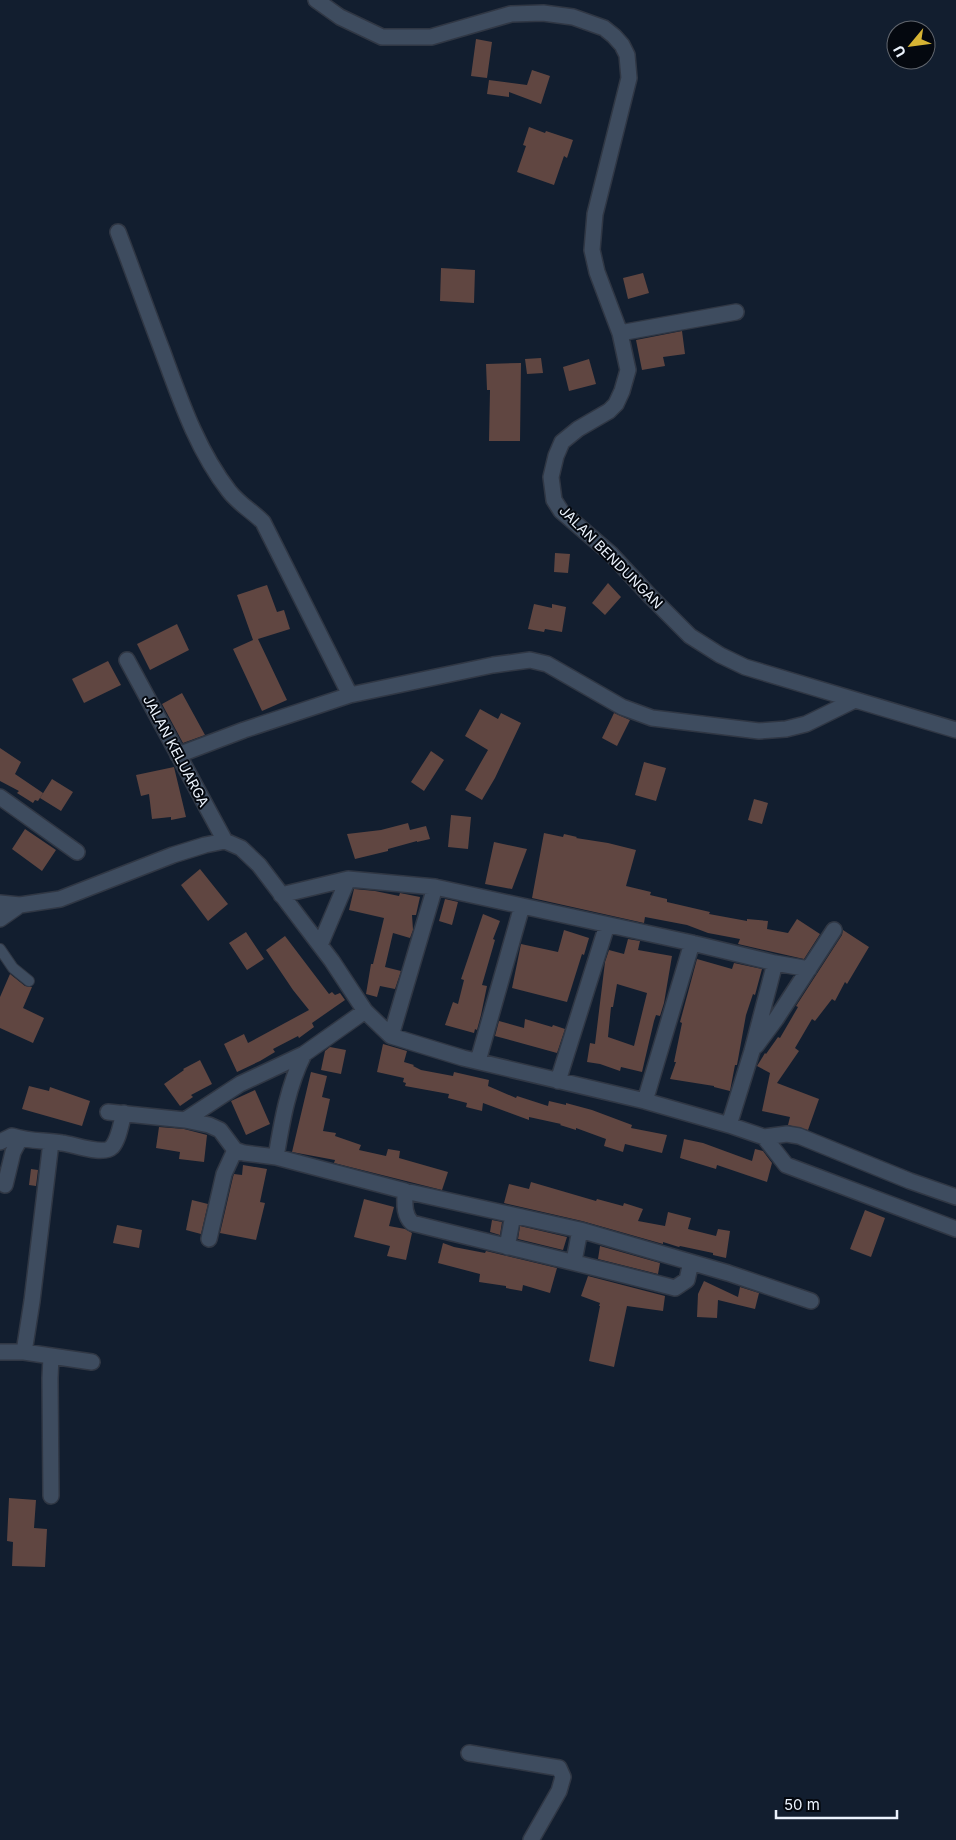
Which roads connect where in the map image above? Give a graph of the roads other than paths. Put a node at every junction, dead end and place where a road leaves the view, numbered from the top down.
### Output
1 (316, 0) edge
2 (118, 232) dead end
3 (736, 312) dead end
4 (620, 333) junction
5 (127, 660) dead end
6 (350, 695) junction
7 (855, 700) junction
8 (956, 730) edge
9 (178, 755) junction
10 (0, 797) edge
11 (225, 841) junction
12 (77, 852) dead end
13 (348, 879) junction
14 (435, 887) junction
15 (281, 895) junction
16 (0, 903) edge
17 (20, 905) junction
18 (522, 906) junction
19 (0, 919) edge
20 (607, 925) junction
21 (834, 930) dead end
22 (692, 943) junction
23 (320, 945) junction
24 (0, 949) edge
25 (775, 963) junction
26 (809, 969) junction
27 (29, 981) dead end
28 (366, 1011) junction
29 (391, 1036) junction
30 (752, 1051) junction
31 (304, 1054) junction
32 (478, 1061) junction
33 (558, 1081) junction
34 (645, 1102) junction
35 (108, 1112) dead end
36 (124, 1114) junction
37 (184, 1120) junction
38 (729, 1125) junction
39 (764, 1137) junction
40 (20, 1139) junction
41 (0, 1142) edge
42 (51, 1142) junction
43 (235, 1150) junction
44 (276, 1157) junction
45 (5, 1185) dead end
46 (405, 1191) junction
47 (956, 1197) edge
48 (513, 1215) junction
49 (956, 1229) edge
50 (580, 1230) junction
51 (209, 1238) dead end
52 (507, 1247) junction
53 (574, 1261) junction
54 (691, 1262) junction
55 (812, 1301) dead end
56 (0, 1352) edge
57 (24, 1352) junction
58 (51, 1356) junction
59 (92, 1362) dead end
60 (51, 1496) dead end
61 (469, 1753) dead end
62 (532, 1840) edge

1 - 4 street, JALAN BENDUNGAN
2 - 6 street
3 - 4 street
4 - 7 street, JALAN BENDUNGAN
5 - 9 street, JALAN KELUARGA
6 - 7 street
6 - 9 street
7 - 8 street, JALAN BENDUNGAN
9 - 11 street, JALAN KELUARGA
10 - 12 street
11 - 15 street
11 - 17 street
13 - 14 street
13 - 15 street
13 - 23 street
14 - 18 street
14 - 29 street
15 - 23 street
16 - 17 street
17 - 19 street
18 - 20 street
18 - 32 street
20 - 22 street
20 - 33 street
21 - 26 street
22 - 25 street
22 - 34 street
23 - 28 street
24 - 27 lane
25 - 26 street
25 - 30 street
26 - 30 street
28 - 29 street
28 - 31 street
29 - 32 street
30 - 38 street
31 - 37 street
31 - 44 street
32 - 33 street
33 - 34 street
34 - 38 street
35 - 36 street
36 - 37 street
36 - 42 street
37 - 43 street
38 - 39 street
39 - 47 street
39 - 49 street
40 - 41 street
40 - 42 street
40 - 45 street
42 - 57 street
43 - 44 street
43 - 51 street
44 - 46 street
46 - 48 street
46 - 52 street
48 - 50 street
48 - 52 street
50 - 53 street
50 - 54 street
52 - 53 street
53 - 54 street
54 - 55 street
56 - 57 street
57 - 58 street
58 - 59 street
58 - 60 street
61 - 62 street

